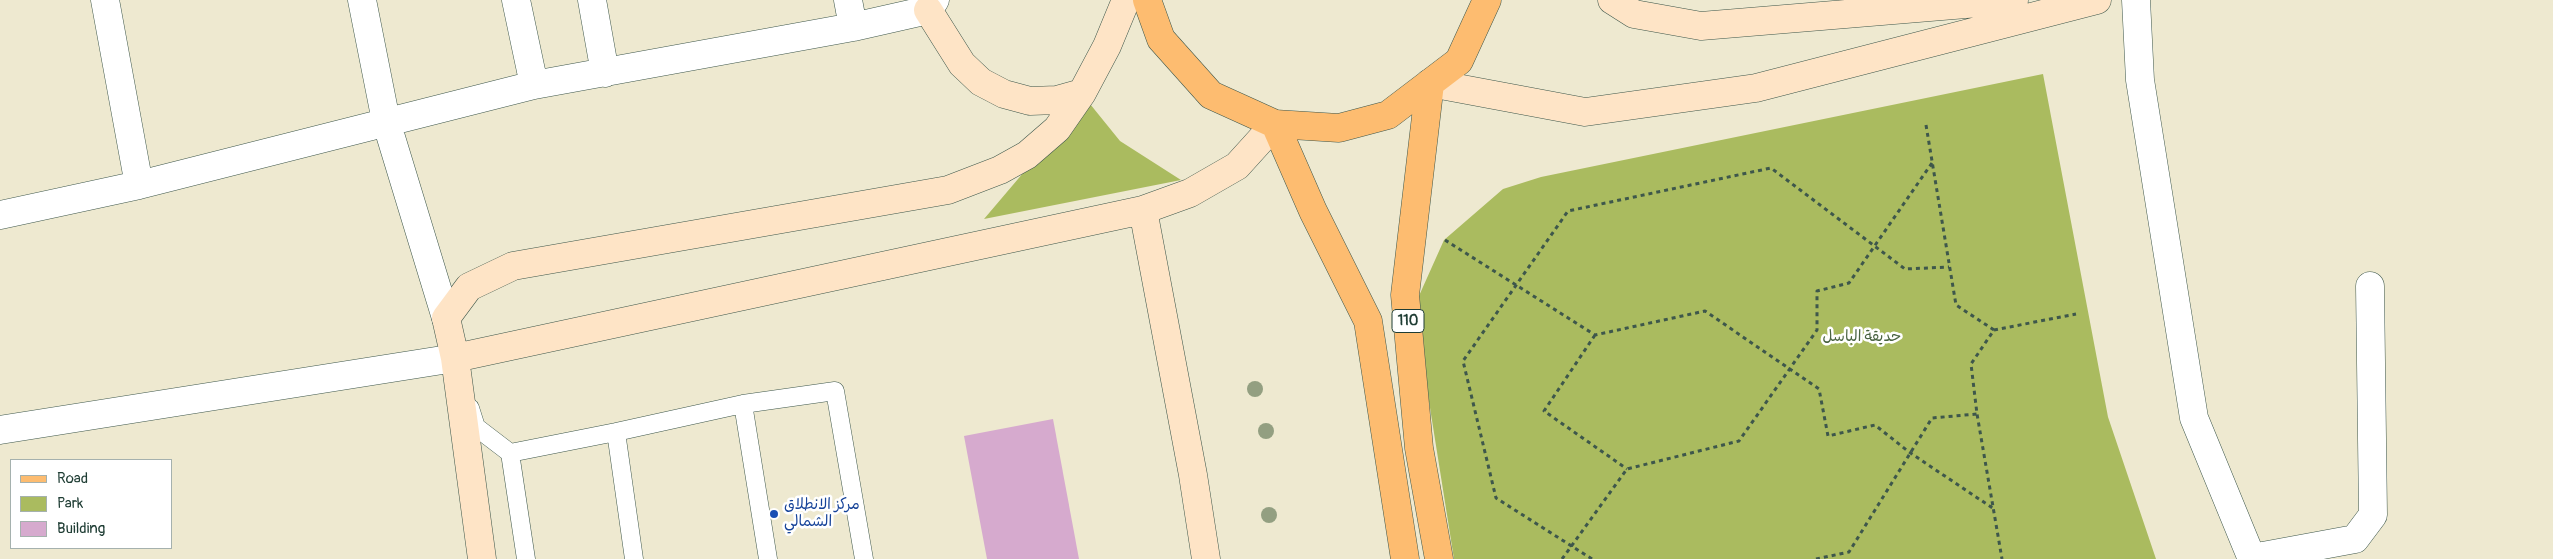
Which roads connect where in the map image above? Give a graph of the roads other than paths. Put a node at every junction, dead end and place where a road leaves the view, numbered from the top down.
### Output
1 (105, 0) edge
2 (362, 0) edge
3 (516, 0) edge
4 (592, 0) edge
5 (848, 0) edge
6 (1126, 0) edge
7 (1147, 0) edge
8 (1487, 0) edge
9 (1612, 0) edge
10 (2014, 0) edge
11 (2097, 0) edge
12 (2136, 0) edge
13 (931, 5) edge
14 (853, 27) junction
15 (605, 73) junction
16 (1430, 83) junction
17 (534, 85) junction
18 (1082, 93) junction
19 (386, 121) junction
20 (1275, 124) junction
21 (139, 185) junction
22 (1143, 210) junction
23 (0, 215) edge
24 (2370, 286) dead end
25 (446, 318) junction
26 (455, 358) junction
27 (743, 404) junction
28 (0, 430) edge
29 (616, 432) junction
30 (510, 453) junction
31 (2252, 558) edge
32 (482, 559) edge
33 (526, 559) edge
34 (634, 559) edge
35 (768, 559) edge
36 (864, 559) edge
37 (1206, 559) edge
38 (1405, 559) edge
39 (1439, 559) edge

1 - 21 street
2 - 19 street
3 - 17 street
4 - 15 street
5 - 14 street
6 - 18 street
7 - 20 main road
8 - 16 main road
9 - 10 street
11 - 16 street
12 - 31 street
13 - 14 street
13 - 18 street
14 - 15 street
15 - 17 street
16 - 20 main road
16 - 39 main road, 110
17 - 19 street
18 - 25 street
19 - 21 street
19 - 25 street
20 - 22 street
20 - 38 main road, 110
21 - 23 street
22 - 26 street
22 - 37 street
24 - 31 street
25 - 26 street
26 - 28 street
26 - 30 lane
26 - 32 street
27 - 29 lane
27 - 35 lane
27 - 36 lane
29 - 30 lane
29 - 34 lane
30 - 33 lane

